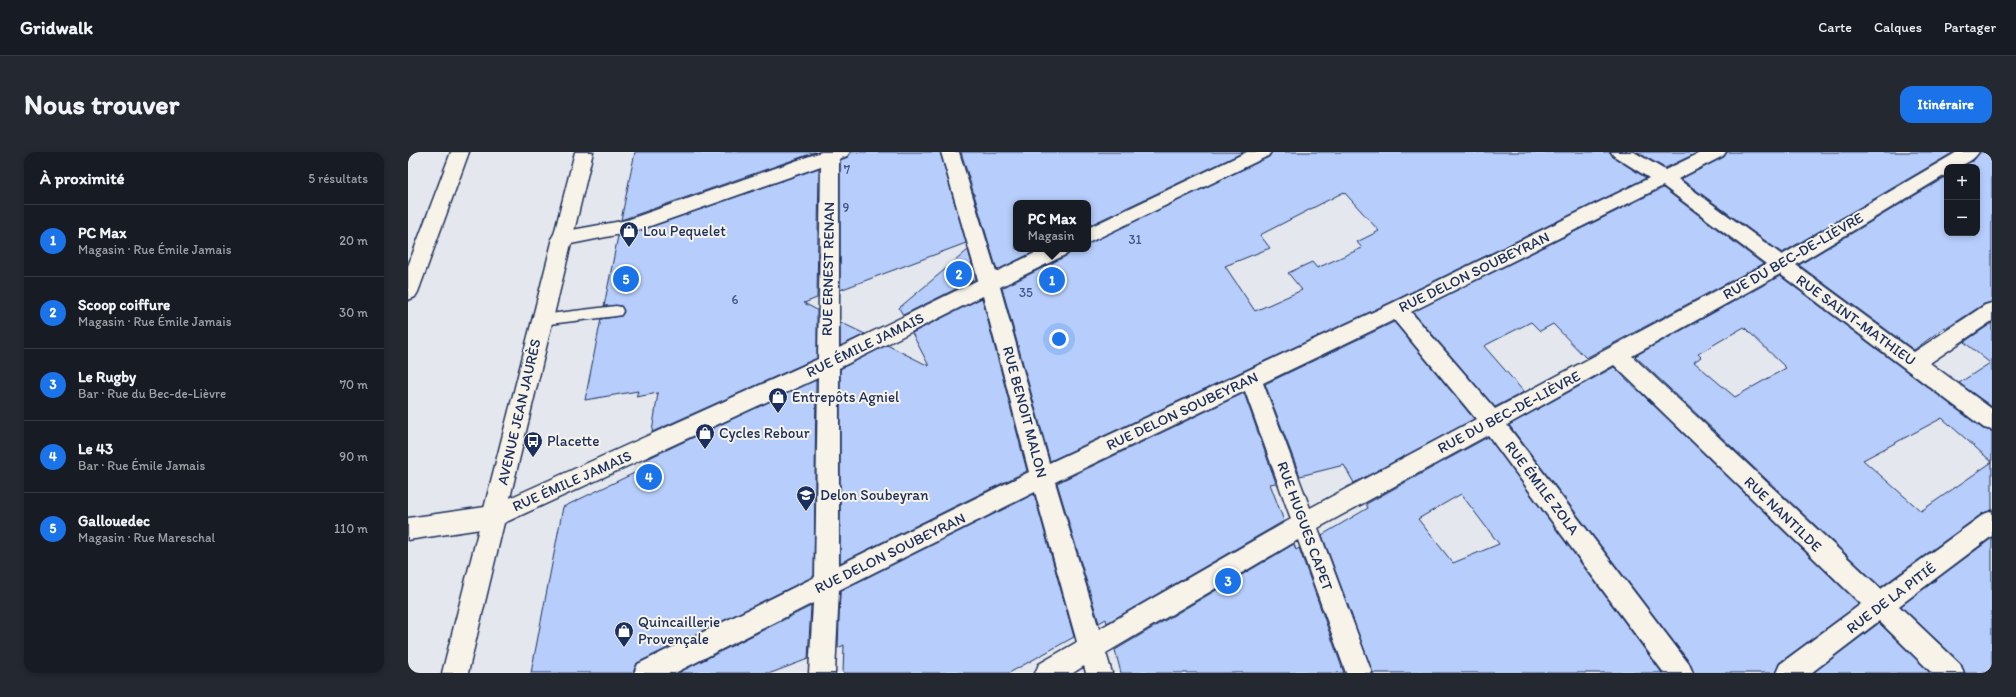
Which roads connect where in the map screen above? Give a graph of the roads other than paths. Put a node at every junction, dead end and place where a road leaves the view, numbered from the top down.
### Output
1 (460, 152) edge
2 (584, 152) edge
3 (950, 152) edge
4 (1262, 152) edge
5 (1620, 152) edge
6 (1717, 152) edge
7 (1970, 152) edge
8 (834, 153) edge
9 (1664, 178) junction
10 (1091, 235) edge
11 (561, 239) junction
12 (1054, 252) edge
13 (415, 257) edge
14 (1781, 265) junction
15 (989, 283) junction
16 (408, 292) edge
17 (1397, 310) junction
18 (1992, 311) edge
19 (616, 312) dead end
20 (541, 320) junction
21 (1616, 354) junction
22 (1914, 363) junction
23 (827, 364) junction
24 (1251, 379) junction
25 (1491, 421) junction
26 (1992, 422) edge
27 (1042, 477) junction
28 (494, 516) junction
29 (1992, 522) edge
30 (1305, 523) junction
31 (408, 529) edge
32 (827, 584) junction
33 (1880, 606) junction
34 (1092, 646) junction
35 (455, 673) edge
36 (647, 673) edge
37 (822, 673) edge
38 (1048, 673) edge
39 (1099, 673) edge
40 (1359, 673) edge
41 (1680, 673) edge
42 (1789, 673) edge
43 (1951, 673) edge

1 - 13 street
2 - 11 street, AVENUE JEAN JAURÈS
3 - 15 street, RUE BENOIT MALON
4 - 10 street
5 - 9 street, RUE SAINT-MATHIEU
6 - 9 street, RUE DELON SOUBEYRAN
7 - 14 street, RUE DU BEC-DE-LIÈVRE
8 - 11 street
8 - 23 street, RUE ERNEST RENAN
9 - 14 street, RUE SAINT-MATHIEU
9 - 17 street, RUE DELON SOUBEYRAN
11 - 20 street, AVENUE JEAN JAURÈS
12 - 15 street, RUE ÉMILE JAMAIS
13 - 16 street
14 - 21 street, RUE DU BEC-DE-LIÈVRE
14 - 22 street, RUE SAINT-MATHIEU
15 - 23 street, RUE ÉMILE JAMAIS
15 - 27 street, RUE BENOIT MALON
17 - 24 street, RUE DELON SOUBEYRAN
17 - 25 street, RUE ÉMILE ZOLA
18 - 22 street
19 - 20 lane
20 - 28 street, AVENUE JEAN JAURÈS
21 - 25 street, RUE DU BEC-DE-LIÈVRE
21 - 33 street, RUE NANTILDE
22 - 26 street, RUE SAINT-MATHIEU
23 - 28 street, RUE ÉMILE JAMAIS
23 - 32 street, RUE ERNEST RENAN
24 - 27 street, RUE DELON SOUBEYRAN
24 - 30 street, RUE HUGUES CAPET
25 - 30 street, RUE DU BEC-DE-LIÈVRE
25 - 41 street, RUE ÉMILE ZOLA
27 - 32 street, RUE DELON SOUBEYRAN
27 - 34 street, RUE BENOIT MALON
28 - 31 street, RUE ÉMILE JAMAIS
28 - 35 street, AVENUE JEAN JAURÈS
29 - 33 street, RUE DE LA PITIÉ
30 - 34 street, RUE DU BEC-DE-LIÈVRE
30 - 40 street, RUE HUGUES CAPET
32 - 36 street, RUE DELON SOUBEYRAN
32 - 37 street, RUE ERNEST RENAN
33 - 42 street, RUE DE LA PITIÉ
33 - 43 street, RUE NANTILDE
34 - 38 street, RUE DU BEC-DE-LIÈVRE
34 - 39 street, RUE BENOIT MALON

